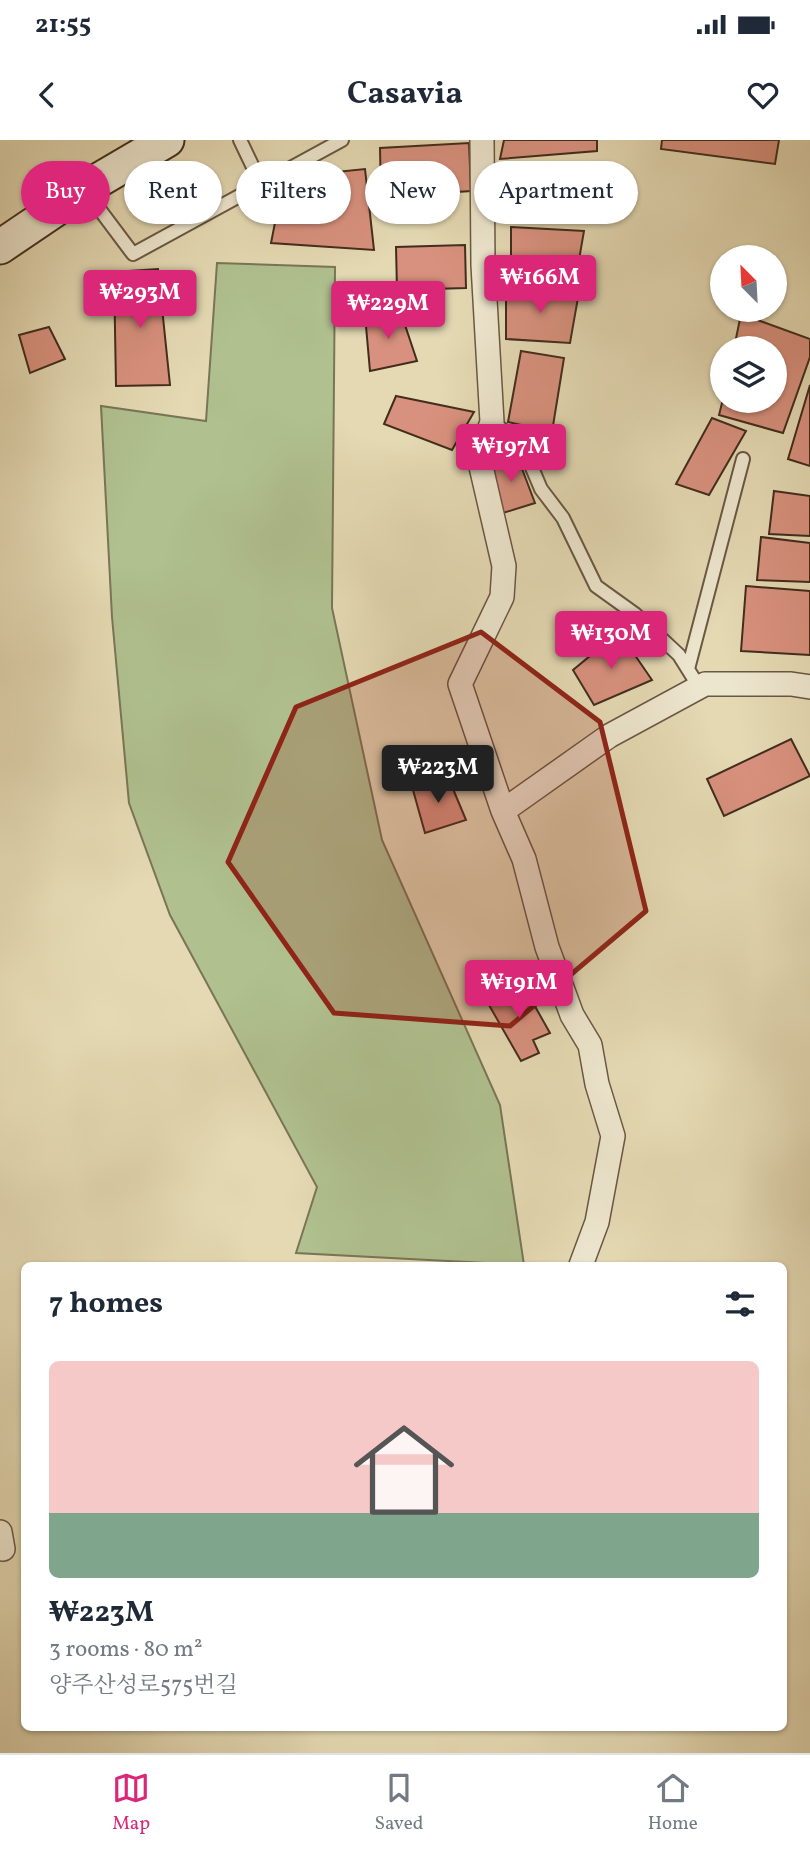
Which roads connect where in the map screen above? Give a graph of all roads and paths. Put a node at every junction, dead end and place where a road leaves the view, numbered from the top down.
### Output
1 (167, 140) edge
2 (240, 140) edge
3 (342, 140) edge
4 (482, 140) edge
5 (250, 161) edge
6 (305, 161) edge
7 (110, 175) edge
8 (236, 200) edge
9 (110, 223) edge
10 (34, 224) edge
11 (0, 247) edge
12 (492, 422) junction
13 (743, 459) dead end
14 (693, 678) junction
15 (810, 687) edge
16 (503, 811) junction
17 (582, 1262) edge

1 - 7 street
2 - 5 lane
3 - 6 lane
4 - 12 street
8 - 9 lane
10 - 11 street
12 - 14 lane
12 - 16 street
13 - 14 lane
14 - 15 street
14 - 16 street
16 - 17 street

